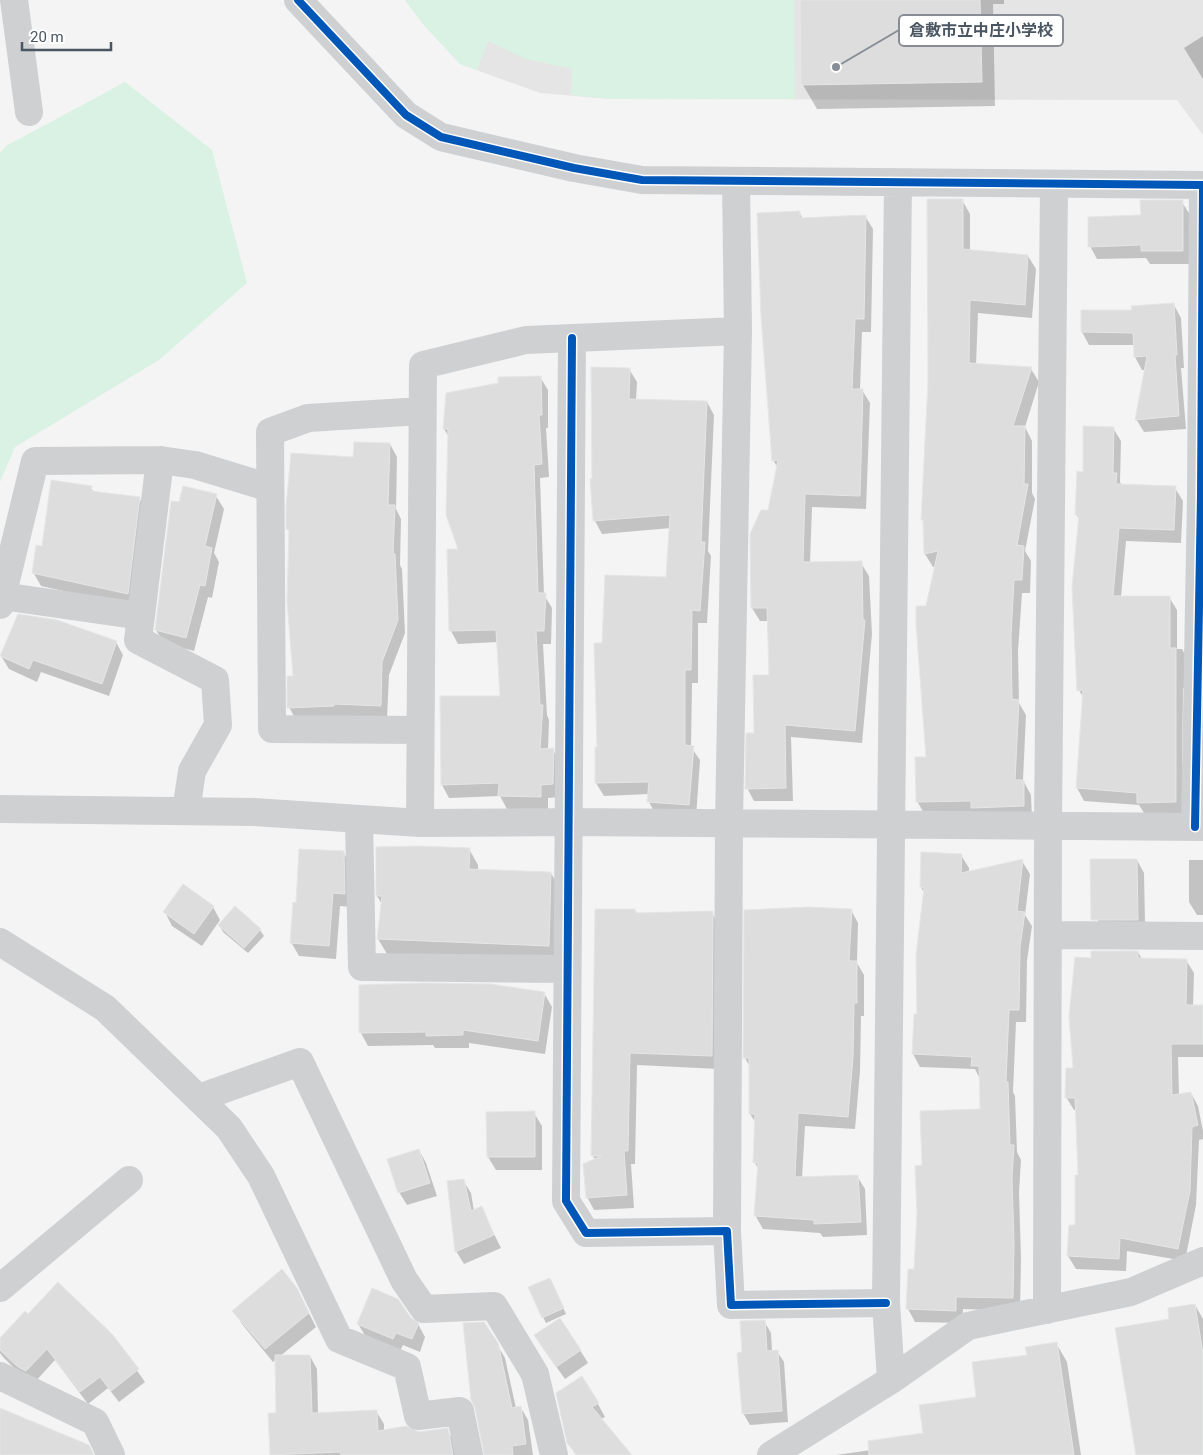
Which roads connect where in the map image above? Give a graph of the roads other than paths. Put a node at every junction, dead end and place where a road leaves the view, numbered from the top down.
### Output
1 (14, 0) edge
2 (298, 0) edge
3 (29, 112) dead end
4 (736, 182) junction
5 (898, 183) junction
6 (1054, 184) junction
7 (738, 331) junction
8 (572, 338) junction
9 (422, 411) junction
10 (160, 460) junction
11 (270, 488) junction
12 (1202, 496) edge
13 (1, 600) edge
14 (141, 616) junction
15 (420, 730) junction
16 (0, 809) edge
17 (186, 811) junction
18 (359, 819) junction
19 (567, 822) junction
20 (420, 823) junction
21 (729, 824) junction
22 (890, 825) junction
23 (1048, 826) junction
24 (1199, 827) edge
25 (1048, 935) junction
26 (1203, 936) edge
27 (0, 942) edge
28 (567, 969) junction
29 (199, 1098) junction
30 (129, 1180) dead end
31 (727, 1231) junction
32 (1203, 1261) edge
33 (0, 1288) edge
34 (886, 1303) junction
35 (1047, 1310) junction
36 (0, 1376) edge
37 (891, 1380) junction
38 (111, 1455) edge
39 (469, 1455) edge
40 (554, 1455) edge
41 (771, 1455) edge

1 - 3 street
2 - 4 street
4 - 5 street
4 - 7 street
5 - 6 street
5 - 22 street
6 - 12 street
6 - 23 street
7 - 8 street
7 - 21 street
8 - 9 street
8 - 19 street
9 - 11 street
9 - 15 street
10 - 11 street
10 - 13 street
10 - 14 street
11 - 15 street
12 - 24 street
13 - 14 street
14 - 17 street
15 - 20 street
16 - 17 street
17 - 18 street
18 - 20 street
18 - 28 street
19 - 20 street
19 - 21 street
19 - 28 street
21 - 22 street
21 - 31 street
22 - 23 street
22 - 34 street
23 - 24 street
23 - 25 street
25 - 26 street
25 - 35 street
27 - 29 street
28 - 31 street
29 - 39 street
29 - 40 street
30 - 33 street
31 - 34 street
32 - 35 street
34 - 37 street
35 - 37 street
36 - 38 street
37 - 41 street

